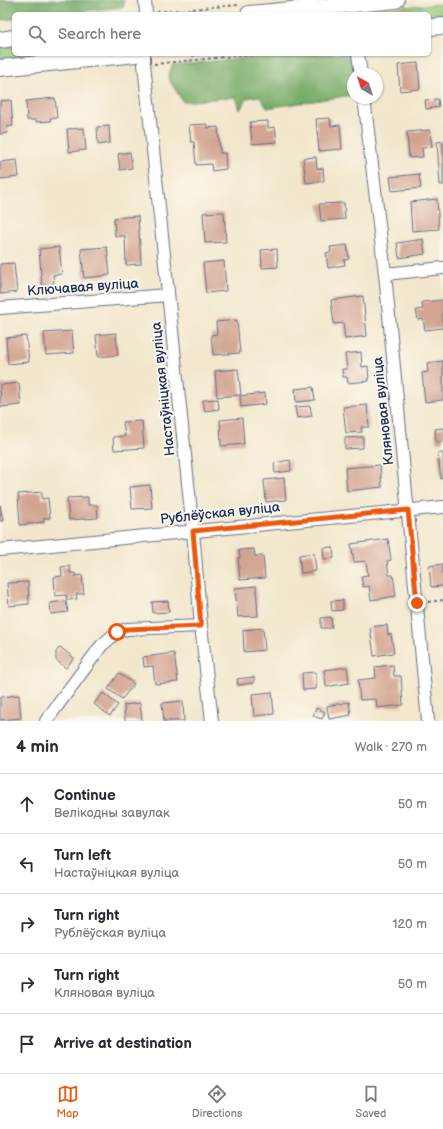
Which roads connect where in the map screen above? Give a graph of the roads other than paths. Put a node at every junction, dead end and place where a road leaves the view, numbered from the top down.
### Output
1 (145, 0) edge
2 (396, 0) edge
3 (349, 9) edge
4 (244, 10) edge
5 (146, 12) edge
6 (443, 26) edge
7 (431, 27) edge
8 (12, 38) edge
9 (0, 40) edge
10 (117, 56) edge
11 (144, 56) edge
12 (358, 56) edge
13 (0, 68) edge
14 (360, 68) edge
15 (365, 104) edge
16 (443, 268) edge
17 (385, 274) junction
18 (168, 295) junction
19 (0, 308) edge
20 (443, 507) edge
21 (408, 510) junction
22 (193, 531) junction
23 (0, 550) edge
24 (201, 626) junction
25 (46, 721) edge
26 (212, 721) edge
27 (428, 721) edge

1 - 5 street
2 - 3 street
3 - 4 street
6 - 7 street
8 - 9 street
10 - 13 street
11 - 18 street, Настаўніцкая вуліца
12 - 14 street
15 - 17 street, Кляновая вуліца
16 - 17 street
17 - 21 street, Кляновая вуліца
18 - 19 street, Ключавая вуліца
18 - 22 street, Настаўніцкая вуліца
20 - 21 street, Рублёўская вуліца
21 - 22 street, Рублёўская вуліца
21 - 27 street, Кляновая вуліца
22 - 23 street, Рублёўская вуліца
22 - 24 street, Настаўніцкая вуліца
24 - 25 street
24 - 26 street, Настаўніцкая вуліца

